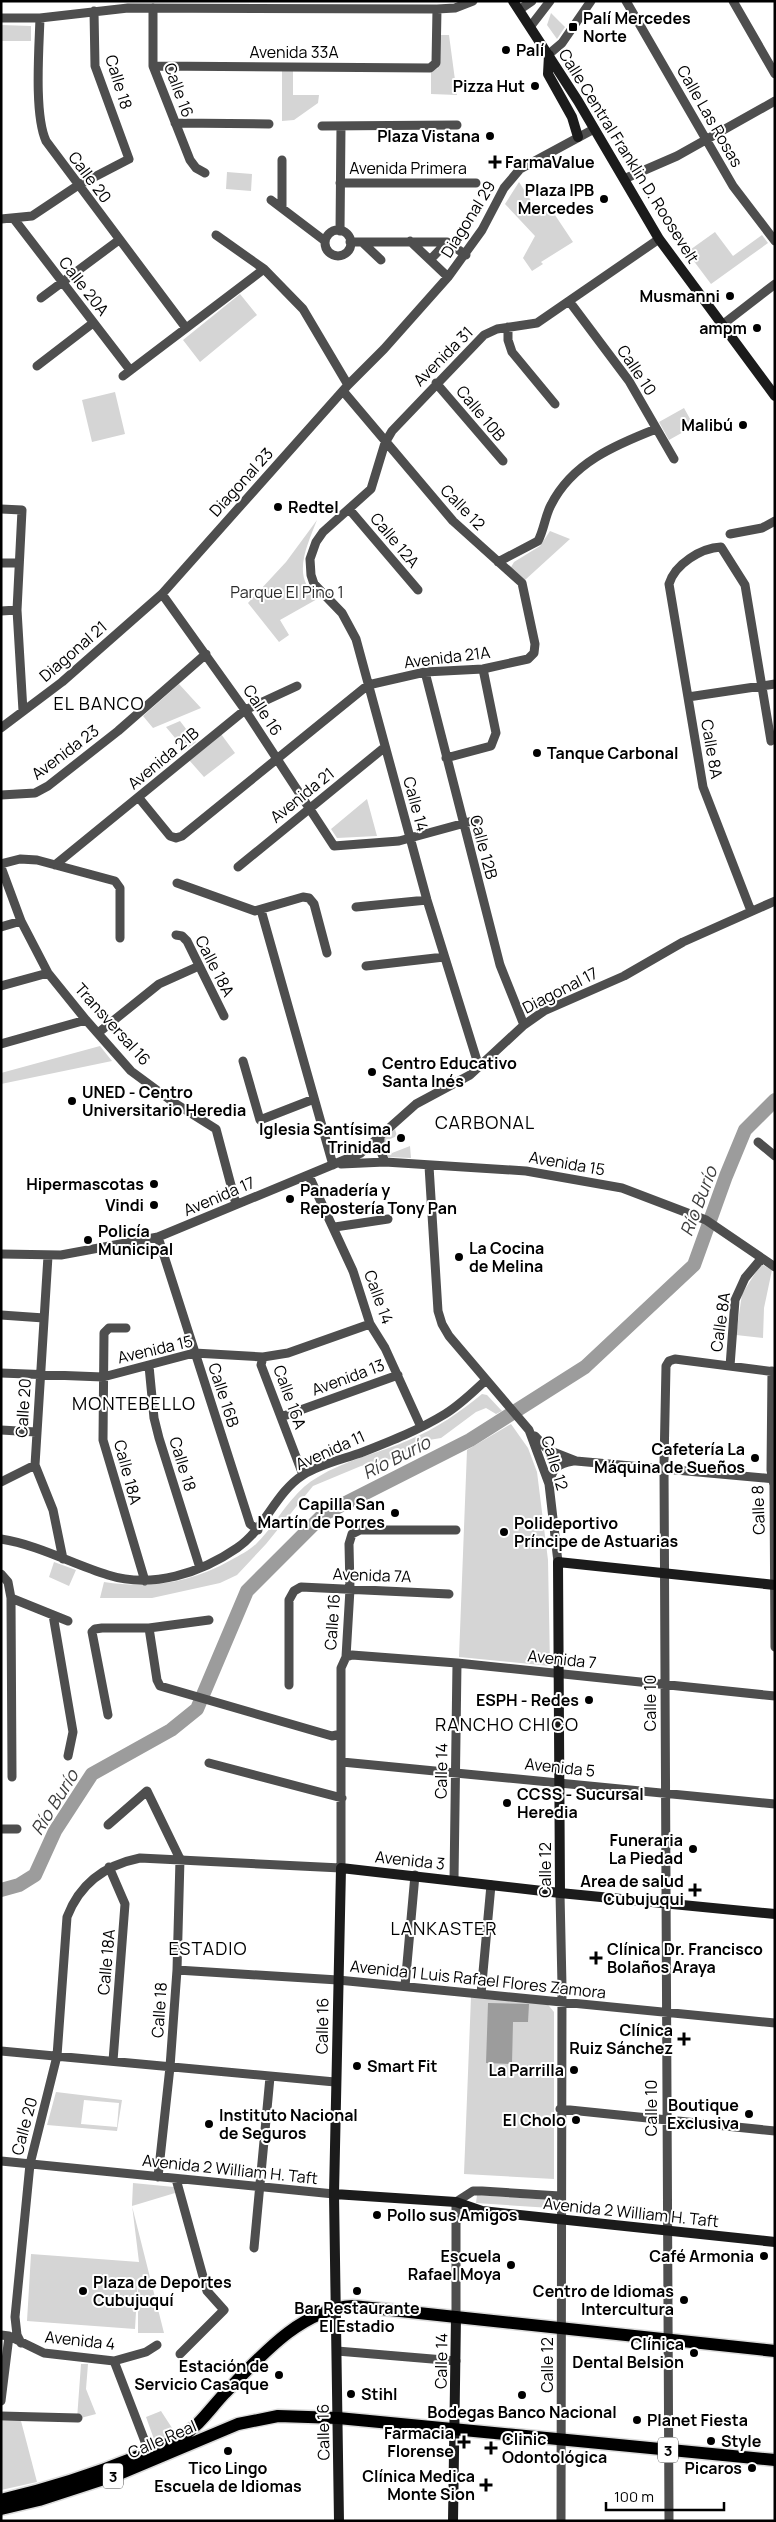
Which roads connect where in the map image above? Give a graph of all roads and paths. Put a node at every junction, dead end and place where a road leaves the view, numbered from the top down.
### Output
1 (473, 1) edge
2 (532, 1) edge
3 (550, 1) edge
4 (591, 1) edge
5 (626, 1) edge
6 (733, 1) edge
7 (516, 6) edge
8 (153, 8) junction
9 (437, 9) junction
10 (94, 12) junction
11 (1, 18) edge
12 (40, 18) junction
13 (530, 27) junction
14 (549, 54) junction
15 (153, 66) junction
16 (775, 74) edge
17 (775, 101) edge
18 (175, 123) junction
19 (269, 124) dead end
20 (457, 125) dead end
21 (322, 126) dead end
22 (340, 126) junction
23 (594, 129) junction
24 (578, 137) junction
25 (707, 141) junction
26 (282, 160) dead end
27 (205, 173) dead end
28 (624, 179) junction
29 (340, 183) junction
30 (476, 183) dead end
31 (77, 186) junction
32 (271, 200) dead end
33 (282, 208) junction
34 (1, 214) edge
35 (2, 219) edge
36 (14, 219) junction
37 (340, 230) junction
38 (216, 235) dead end
39 (659, 239) junction
40 (119, 240) junction
41 (325, 241) junction
42 (775, 241) edge
43 (350, 242) junction
44 (362, 242) junction
45 (410, 242) junction
46 (447, 242) junction
47 (466, 255) junction
48 (381, 260) dead end
49 (430, 260) junction
50 (264, 269) junction
51 (448, 277) junction
52 (62, 282) junction
53 (775, 284) edge
54 (42, 298) dead end
55 (569, 301) junction
56 (94, 323) junction
57 (722, 325) junction
58 (508, 327) junction
59 (186, 328) junction
60 (37, 366) dead end
61 (436, 383) junction
62 (345, 388) junction
63 (775, 396) edge
64 (555, 404) dead end
65 (656, 429) junction
66 (385, 443) junction
67 (674, 459) dead end
68 (503, 461) dead end
69 (1, 509) edge
70 (349, 509) junction
71 (775, 521) edge
72 (730, 534) dead end
73 (310, 559) joint
74 (498, 562) junction
75 (1, 563) edge
76 (18, 563) junction
77 (418, 590) dead end
78 (162, 594) junction
79 (17, 610) junction
80 (1, 611) edge
81 (534, 653) joint
82 (206, 654) junction
83 (483, 669) junction
84 (425, 672) junction
85 (775, 684) edge
86 (297, 686) dead end
87 (368, 686) junction
88 (761, 686) junction
89 (688, 697) junction
90 (245, 710) junction
91 (23, 711) junction
92 (1, 728) edge
93 (771, 741) dead end
94 (385, 747) junction
95 (446, 758) junction
96 (277, 760) junction
97 (1, 795) edge
98 (139, 798) junction
99 (309, 808) junction
100 (476, 820) dead end
101 (462, 823) junction
102 (409, 839) junction
103 (1, 865) edge
104 (55, 865) junction
105 (238, 867) dead end
106 (177, 883) dead end
107 (427, 900) junction
108 (775, 901) edge
109 (356, 907) dead end
110 (261, 910) junction
111 (751, 911) junction
112 (22, 921) junction
113 (1, 927) edge
114 (176, 935) dead end
115 (120, 938) dead end
116 (327, 953) dead end
117 (444, 958) junction
118 (199, 966) junction
119 (366, 966) dead end
120 (48, 973) junction
121 (1, 986) edge
122 (224, 1016) dead end
123 (86, 1020) junction
124 (524, 1025) junction
125 (98, 1033) junction
126 (1, 1044) edge
127 (243, 1061) dead end
128 (479, 1067) junction
129 (314, 1099) junction
130 (380, 1138) junction
131 (758, 1142) dead end
132 (775, 1156) edge
133 (385, 1162) junction
134 (333, 1165) junction
135 (429, 1166) junction
136 (309, 1176) junction
137 (236, 1204) junction
138 (388, 1219) dead end
139 (334, 1227) junction
140 (158, 1237) junction
141 (1, 1254) edge
142 (48, 1256) junction
143 (761, 1259) junction
144 (775, 1267) edge
145 (1, 1315) edge
146 (44, 1318) junction
147 (370, 1324) junction
148 (126, 1328) dead end
149 (194, 1353) junction
150 (262, 1357) junction
151 (149, 1366) junction
152 (730, 1366) junction
153 (774, 1372) edge
154 (1, 1373) edge
155 (41, 1375) junction
156 (398, 1375) junction
157 (103, 1377) junction
158 (486, 1380) junction
159 (281, 1417) junction
160 (526, 1426) junction
161 (420, 1428) junction
162 (1, 1430) edge
163 (36, 1432) junction
164 (576, 1461) junction
165 (35, 1465) junction
166 (664, 1468) junction
167 (303, 1475) junction
168 (774, 1479) edge
169 (1, 1482) edge
170 (549, 1484) junction
171 (258, 1530) junction
172 (456, 1530) dead end
173 (1, 1539) edge
174 (63, 1559) junction
175 (558, 1562) junction
176 (200, 1568) junction
177 (665, 1573) junction
178 (1, 1574) edge
179 (145, 1581) junction
180 (774, 1585) edge
181 (350, 1589) junction
182 (449, 1594) dead end
183 (11, 1598) junction
184 (53, 1615) junction
185 (209, 1620) dead end
186 (68, 1621) dead end
187 (149, 1628) junction
188 (775, 1647) edge
189 (346, 1656) junction
190 (457, 1663) junction
191 (559, 1674) junction
192 (665, 1684) junction
193 (289, 1686) dead end
194 (775, 1696) edge
195 (108, 1715) dead end
196 (341, 1734) junction
197 (68, 1756) dead end
198 (342, 1762) junction
199 (210, 1763) dead end
200 (456, 1772) junction
201 (12, 1777) dead end
202 (560, 1782) junction
203 (666, 1793) junction
204 (342, 1798) junction
205 (775, 1804) edge
206 (108, 1825) dead end
207 (1, 1829) edge
208 (17, 1829) dead end
209 (180, 1859) junction
210 (109, 1867) junction
211 (341, 1868) junction
212 (415, 1875) junction
213 (454, 1880) junction
214 (491, 1885) junction
215 (560, 1893) junction
216 (666, 1903) junction
217 (775, 1914) edge
218 (67, 1917) joint
219 (177, 1970) junction
220 (338, 1980) junction
221 (405, 1986) junction
222 (481, 1994) junction
223 (561, 2002) junction
224 (667, 2012) junction
225 (775, 2023) edge
226 (1, 2051) edge
227 (57, 2056) junction
228 (113, 2062) junction
229 (170, 2067) junction
230 (270, 2078) junction
231 (335, 2082) junction
232 (560, 2109) junction
233 (666, 2120) junction
234 (775, 2131) edge
235 (1, 2160) edge
236 (30, 2164) junction
237 (158, 2177) junction
238 (176, 2179) junction
239 (260, 2187) junction
240 (334, 2194) junction
241 (560, 2196) junction
242 (456, 2202) junction
243 (560, 2220) junction
244 (666, 2231) junction
245 (775, 2242) edge
246 (254, 2248) dead end
247 (337, 2307) junction
248 (456, 2316) junction
249 (562, 2329) junction
250 (5, 2335) edge
251 (669, 2339) junction
252 (21, 2342) junction
253 (157, 2345) dead end
254 (337, 2351) junction
255 (775, 2351) edge
256 (180, 2354) dead end
257 (114, 2361) junction
258 (456, 2361) junction
259 (1, 2401) edge
260 (208, 2413) junction
261 (1, 2416) edge
262 (78, 2418) dead end
263 (338, 2418) junction
264 (454, 2429) junction
265 (190, 2431) junction
266 (220, 2431) junction
267 (561, 2440) junction
268 (198, 2442) junction
269 (669, 2450) junction
270 (149, 2452) junction
271 (775, 2460) edge
272 (1, 2500) edge
273 (1, 2509) edge
274 (339, 2521) edge
275 (453, 2521) edge
276 (561, 2521) edge
277 (669, 2521) edge

1 - 9 street
2 - 7 street
3 - 13 street
4 - 14 street
5 - 25 street, Calle Las Rosas
6 - 16 street
7 - 13 street, Calle Central Franklin D. Roosevelt
8 - 9 street
8 - 10 street
8 - 15 street, Calle 16
9 - 15 street, Avenida 33A
10 - 12 street
10 - 31 street, Calle 18
11 - 12 street
12 - 31 street, Calle 20
13 - 14 street, Calle Central Franklin D. Roosevelt
14 - 23 street, Calle Central Franklin D. Roosevelt
14 - 24 street
15 - 18 street, Calle 16
17 - 25 street
18 - 19 street
18 - 27 street, Calle 16
20 - 22 street
21 - 22 street
22 - 29 street
23 - 24 street, Diagonal 29
23 - 28 street, Calle Central Franklin D. Roosevelt
24 - 47 street, Diagonal 29
25 - 28 street
25 - 42 street, Calle Las Rosas
26 - 33 street
28 - 39 street, Calle Central Franklin D. Roosevelt
29 - 30 street, Avenida Primera
29 - 37 street
31 - 36 street
31 - 40 street, Calle 20
32 - 33 street
33 - 41 street
34 - 35 street
35 - 36 street
36 - 52 street, Calle 20A
37 - 41 street
37 - 43 street
38 - 50 street, Calle 12
39 - 55 street, Avenida 31
39 - 57 street, Calle Central Franklin D. Roosevelt
40 - 52 street
40 - 59 street, Calle 20
41 - 43 street
43 - 44 street
44 - 45 street
44 - 48 street
45 - 46 street
45 - 49 street
46 - 47 street
46 - 49 street
47 - 51 street, Diagonal 29
49 - 51 street
50 - 59 street
50 - 62 street, Calle 12
51 - 62 street, Diagonal 29
52 - 54 street
52 - 56 street, Calle 20A
53 - 57 street
55 - 58 street, Avenida 31
55 - 65 street, Calle 10
56 - 59 street, Calle 20A
56 - 60 street
57 - 63 street, Calle Central Franklin D. Roosevelt
58 - 61 street, Avenida 31
58 - 64 street
61 - 66 street, Avenida 31
61 - 68 street, Calle 10B
62 - 66 street, Calle 12
62 - 78 street, Diagonal 23
65 - 67 street, Calle 10
65 - 74 street
66 - 70 street, Avenida 31
66 - 74 street, Calle 12
69 - 76 street
70 - 73 street, Avenida 31
70 - 77 street, Calle 12A
71 - 72 street
73 - 87 street, Calle 14
74 - 81 street, Calle 12
75 - 76 street
76 - 79 street
78 - 82 street, Calle 16
78 - 91 street, Diagonal 21
79 - 80 street
79 - 91 street
81 - 83 street, Avenida 21A
82 - 90 street, Calle 16
82 - 97 street, Avenida 23
83 - 84 street, Avenida 21A
83 - 95 street
84 - 87 street, Avenida 21A
84 - 95 street, Calle 12B
85 - 88 street
86 - 90 street, Avenida 21B
87 - 94 street, Calle 14
87 - 96 street, Avenida 21A
88 - 89 street
88 - 89 street, Calle 8A
88 - 93 street
89 - 111 street, Calle 8A
90 - 96 street, Calle 16
90 - 98 street, Avenida 21B
91 - 92 street, Diagonal 21
94 - 99 street, Avenida 21
94 - 102 street, Calle 14
95 - 101 street, Calle 12B
96 - 98 street, Avenida 21A
96 - 99 street, Calle 16
98 - 104 street, Avenida 21B
99 - 102 street, Calle 16
99 - 105 street, Avenida 21
100 - 101 street
101 - 102 street
101 - 124 street, Calle 12B
102 - 107 street, Calle 14
103 - 104 street
103 - 112 street, Transversal 16
104 - 115 street
106 - 110 street
107 - 109 street
107 - 117 street, Calle 14
108 - 111 street, Diagonal 17
110 - 116 street
110 - 129 street
111 - 124 street, Diagonal 17
112 - 113 street
112 - 120 street, Transversal 16
114 - 118 street, Calle 18A
117 - 119 street
117 - 128 street, Calle 14
118 - 122 street, Calle 18A
118 - 125 street
120 - 121 street
120 - 123 street, Transversal 16
123 - 125 street, Transversal 16
123 - 126 street
124 - 128 street, Diagonal 17
125 - 137 street, Transversal 16
127 - 129 street
128 - 130 street, Diagonal 17
129 - 134 street
130 - 133 street
130 - 134 street, Avenida 17
131 - 132 street
133 - 134 street, Avenida 15
133 - 135 street, Avenida 15
134 - 136 street, Avenida 17
135 - 143 street, Avenida 15
135 - 158 street, Calle 12
136 - 137 street, Avenida 17
136 - 139 street, Calle 14
137 - 140 street, Avenida 17
138 - 139 street
139 - 147 street, Calle 14
140 - 142 street, Avenida 17
140 - 149 street, Calle 16B
141 - 142 street, Avenida 17
142 - 146 street, Calle 20
143 - 144 street, Avenida 15
143 - 152 street, Calle 8A
145 - 146 street
146 - 155 street, Calle 20
147 - 150 street, Avenida 15
147 - 156 street, Calle 14
148 - 157 street, Calle 18A
149 - 150 street, Avenida 15
149 - 151 street, Avenida 15
149 - 171 street, Calle 16B
150 - 159 street, Calle 16A
151 - 157 street, Avenida 15
151 - 176 street, Calle 18
152 - 153 street
152 - 166 street, Calle 10
153 - 168 street, Calle 8
154 - 155 street, Avenida 15
155 - 157 street, Avenida 15
155 - 163 street, Calle 20
156 - 159 street, Avenida 13
156 - 161 street, Calle 14
157 - 179 street, Calle 18A
158 - 160 street, Calle 12
158 - 161 street, Avenida 11
159 - 167 street, Calle 16A
160 - 164 street
160 - 170 street, Calle 12
161 - 167 street, Avenida 11
162 - 163 street
163 - 165 street, Calle 20
164 - 166 street
164 - 170 street
165 - 169 street
165 - 174 street, Calle 20
166 - 168 street
166 - 177 street, Calle 10
167 - 171 street, Avenida 11
168 - 180 street, Calle 8
170 - 175 street, Calle 12
171 - 176 street, Avenida 11
172 - 181 street, Calle 16
173 - 174 street, Avenida 11
174 - 179 street, Avenida 11
175 - 177 street
175 - 191 street, Calle 12
176 - 179 street, Avenida 11
177 - 180 street
177 - 192 street, Calle 10
178 - 183 street
180 - 188 street, Calle 8
181 - 182 street, Avenida 7A
181 - 189 street, Calle 16
181 - 193 street, Avenida 7A
183 - 184 street
183 - 201 street
184 - 186 street
184 - 197 street
185 - 187 street
187 - 195 street
187 - 196 street
189 - 190 street, Avenida 7
189 - 196 street, Calle 16
190 - 191 street, Avenida 7
190 - 200 street, Calle 14
191 - 192 street, Avenida 7
191 - 202 street, Calle 12
192 - 194 street, Avenida 7
192 - 203 street, Calle 10
196 - 198 street, Calle 16
198 - 200 street, Avenida 5
198 - 204 street, Calle 16
199 - 204 street
200 - 202 street, Avenida 5
200 - 213 street, Calle 14
202 - 203 street, Avenida 5
202 - 215 street, Calle 12
203 - 205 street, Avenida 5
203 - 216 street, Calle 10
204 - 211 street, Calle 16
206 - 209 street, Calle 18
207 - 208 street
209 - 210 street, Avenida 3
209 - 211 street, Avenida 3
209 - 219 street, Calle 18
210 - 218 street, Avenida 3
210 - 228 street, Calle 18A
211 - 212 street, Avenida 3
211 - 220 street, Calle 16
212 - 213 street, Avenida 3
212 - 221 street
213 - 214 street, Avenida 3
214 - 215 street, Avenida 3
214 - 222 street
215 - 216 street, Avenida 3
215 - 223 street, Calle 12
216 - 217 street, Avenida 3
216 - 224 street, Calle 10
218 - 227 street, Calle 20
219 - 220 street, Avenida 1 Luis Rafael Flores Zamora
219 - 229 street, Calle 18
220 - 221 street, Avenida 1 Luis Rafael Flores Zamora
220 - 231 street, Calle 16
221 - 222 street, Avenida 1 Luis Rafael Flores Zamora
222 - 223 street, Avenida 1 Luis Rafael Flores Zamora
223 - 224 street, Avenida 1 Luis Rafael Flores Zamora
223 - 232 street, Calle 12
224 - 225 street, Avenida 1 Luis Rafael Flores Zamora
224 - 233 street, Calle 10
226 - 227 street
227 - 228 street
227 - 236 street, Calle 20
228 - 229 street
229 - 230 street
229 - 237 street, Calle 18
230 - 231 street
230 - 239 street
231 - 240 street, Calle 16
232 - 233 street
232 - 241 street, Calle 12
233 - 234 street
233 - 244 street, Calle 10
235 - 236 street, Avenida 2 William H. Taft
236 - 237 street, Avenida 2 William H. Taft
236 - 252 street, Calle 20
237 - 238 street, Avenida 2 William H. Taft
238 - 239 street, Avenida 2 William H. Taft
238 - 256 street
239 - 240 street, Avenida 2 William H. Taft
239 - 246 street
240 - 242 street, Avenida 2 William H. Taft
240 - 247 street, Calle 16
241 - 242 street, Avenida 2 William H. Taft
241 - 243 street, Calle 12
242 - 243 street, Avenida 2 William H. Taft
242 - 248 street, Calle 14
243 - 244 street, Avenida 2 William H. Taft
243 - 249 street, Calle 12
244 - 245 street, Avenida 2 William H. Taft
244 - 251 street, Calle 10
247 - 248 main road, 3
247 - 254 street, Calle 16
247 - 260 main road, 3
248 - 249 main road, 3
248 - 258 street, Calle 14
249 - 251 main road, 3
249 - 267 street, Calle 12
250 - 252 street, Avenida 4
250 - 259 street
251 - 255 main road, 3
251 - 269 street, Calle 10
252 - 257 street, Avenida 4
253 - 257 street, Avenida 4
254 - 258 street
254 - 263 street, Calle 16
257 - 270 street
258 - 264 street, Calle 14
260 - 265 main road, Calle Real / 3
260 - 266 main road
261 - 262 street
263 - 264 main road, 3
263 - 266 main road, 3
263 - 274 street, Calle 16
264 - 267 main road
264 - 275 street, Calle 14
265 - 268 main road
265 - 270 main road, Calle Real / 3
266 - 268 main road, Calle Real / 3
267 - 269 main road, 3
267 - 276 street, Calle 12
268 - 273 main road, Calle Real / 3
269 - 271 main road, 3
269 - 277 street, Calle 10
270 - 272 main road, Calle Real / 3

